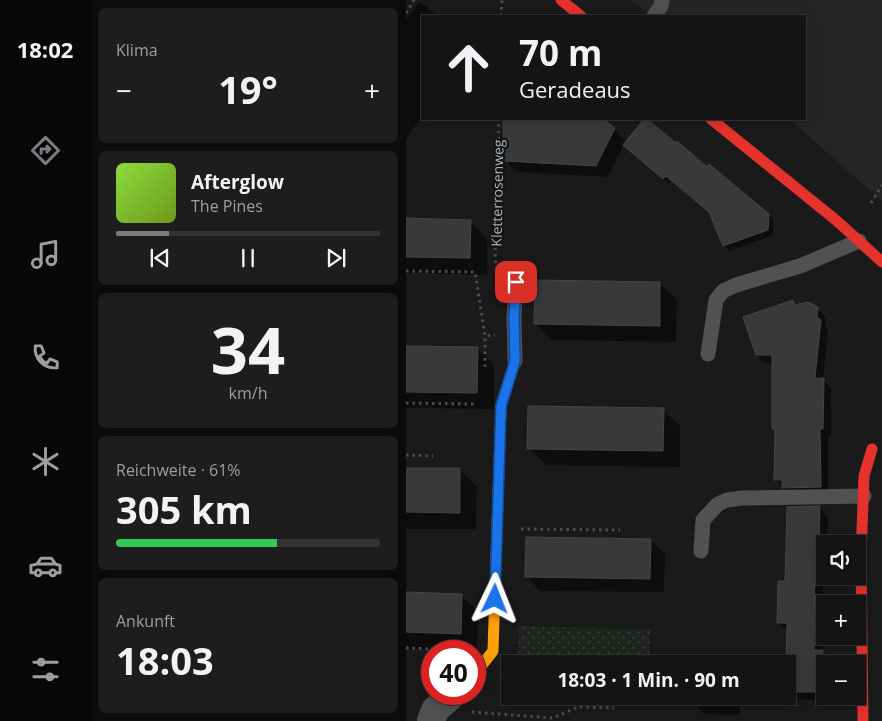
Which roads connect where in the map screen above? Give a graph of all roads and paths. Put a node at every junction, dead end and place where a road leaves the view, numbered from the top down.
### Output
1 (414, 0) edge
2 (502, 0) edge
3 (561, 0) edge
4 (662, 0) edge
5 (406, 13) edge
6 (501, 15) edge
7 (580, 15) edge
8 (655, 15) edge
9 (499, 120) edge
10 (712, 120) edge
11 (882, 185) edge
12 (871, 203) dead end
13 (859, 241) junction
14 (882, 262) edge
15 (406, 271) edge
16 (498, 281) dead end
17 (516, 282) dead end
18 (503, 335) dead end
19 (485, 336) junction
20 (708, 354) dead end
21 (515, 361) joint
22 (484, 375) dead end
23 (406, 403) edge
24 (484, 405) dead end
25 (872, 449) dead end
26 (406, 455) edge
27 (433, 456) dead end
28 (864, 496) junction
29 (498, 529) junction
30 (620, 530) dead end
31 (701, 551) dead end
32 (406, 648) edge
33 (421, 648) edge
34 (486, 660) edge
35 (440, 708) edge
36 (614, 708) dead end
37 (863, 721) edge

1 - 5 path
2 - 6 path
3 - 7 street
4 - 8 lane
9 - 16 path, Kletterrosenweg
10 - 13 street
11 - 12 path
13 - 14 street
13 - 20 lane
15 - 19 path
17 - 21 lane
18 - 19 path
19 - 22 path
21 - 29 street
23 - 24 path
25 - 28 street
26 - 27 path
28 - 31 lane
28 - 37 street
29 - 30 path
29 - 34 street
32 - 33 path
35 - 36 path

